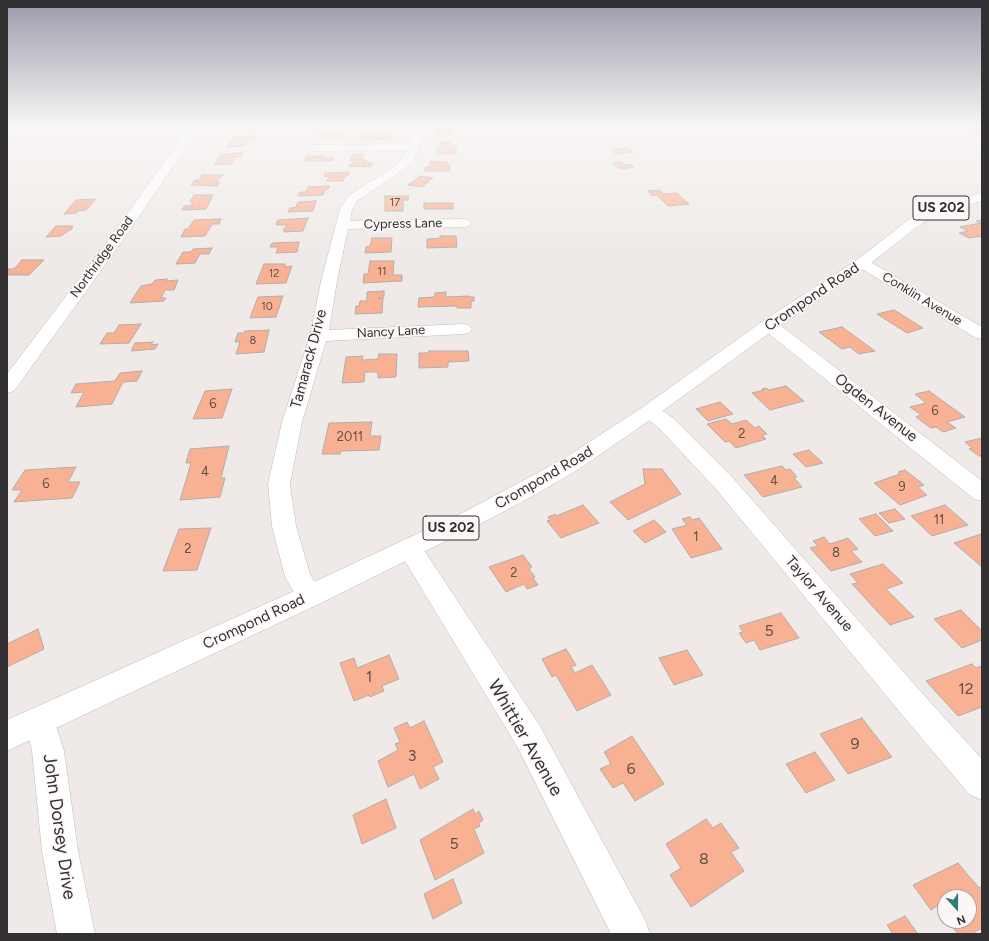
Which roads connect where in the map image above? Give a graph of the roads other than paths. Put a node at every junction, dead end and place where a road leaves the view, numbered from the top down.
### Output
1 (165, 170) edge
2 (396, 170) edge
3 (982, 197) edge
4 (464, 223) dead end
5 (342, 225) junction
6 (862, 263) junction
7 (769, 325) junction
8 (463, 329) dead end
9 (982, 334) edge
10 (318, 336) junction
11 (7, 387) edge
12 (650, 411) junction
13 (982, 493) edge
14 (409, 548) junction
15 (310, 596) junction
16 (40, 721) junction
17 (7, 736) edge
18 (982, 783) edge
19 (76, 934) edge
20 (631, 934) edge

1 - 11 street, Northridge Road
2 - 5 street, Tamarack Drive
3 - 6 street, Crompond Road / US 202
4 - 5 street, Cypress Lane
5 - 10 street, Tamarack Drive
6 - 7 street, Crompond Road / US 202
6 - 9 street, Conklin Avenue
7 - 12 street, Crompond Road / US 202
7 - 13 street, Ogden Avenue
8 - 10 street, Nancy Lane
10 - 15 street, Tamarack Drive
12 - 14 street, Crompond Road / US 202
12 - 18 street, Taylor Avenue
14 - 15 street, Crompond Road / US 202
14 - 20 street, Whittier Avenue
15 - 16 street, Crompond Road / US 202
16 - 17 street, Crompond Road / US 202
16 - 19 street, John Dorsey Drive

